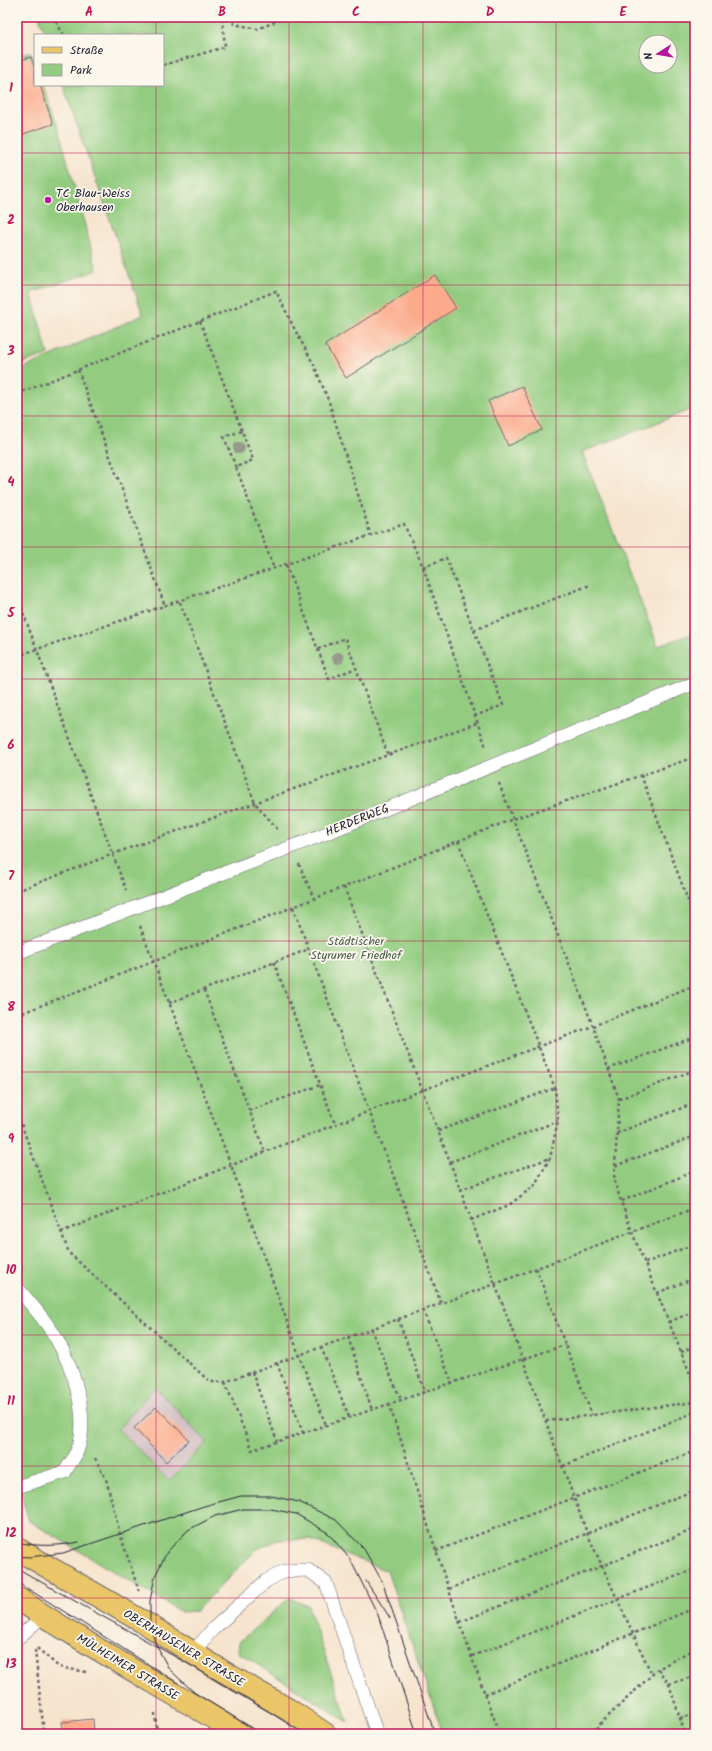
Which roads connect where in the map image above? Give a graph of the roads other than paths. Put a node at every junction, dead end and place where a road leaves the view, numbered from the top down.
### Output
1 (695, 683) edge
2 (17, 953) edge
3 (17, 1287) edge
4 (17, 1487) edge
5 (17, 1549) edge
6 (17, 1598) edge
7 (43, 1616) junction
8 (17, 1639) edge
9 (193, 1652) junction
10 (240, 1734) edge
11 (325, 1734) edge
12 (377, 1734) edge

1 - 2 lane, HERDERWEG
3 - 4 lane
5 - 9 main road, OBERHAUSENER STRASSE
6 - 7 main road, MÜLHEIMER STRASSE
7 - 8 lane
7 - 10 main road, MÜLHEIMER STRASSE
9 - 11 main road, OBERHAUSENER STRASSE
9 - 12 lane

